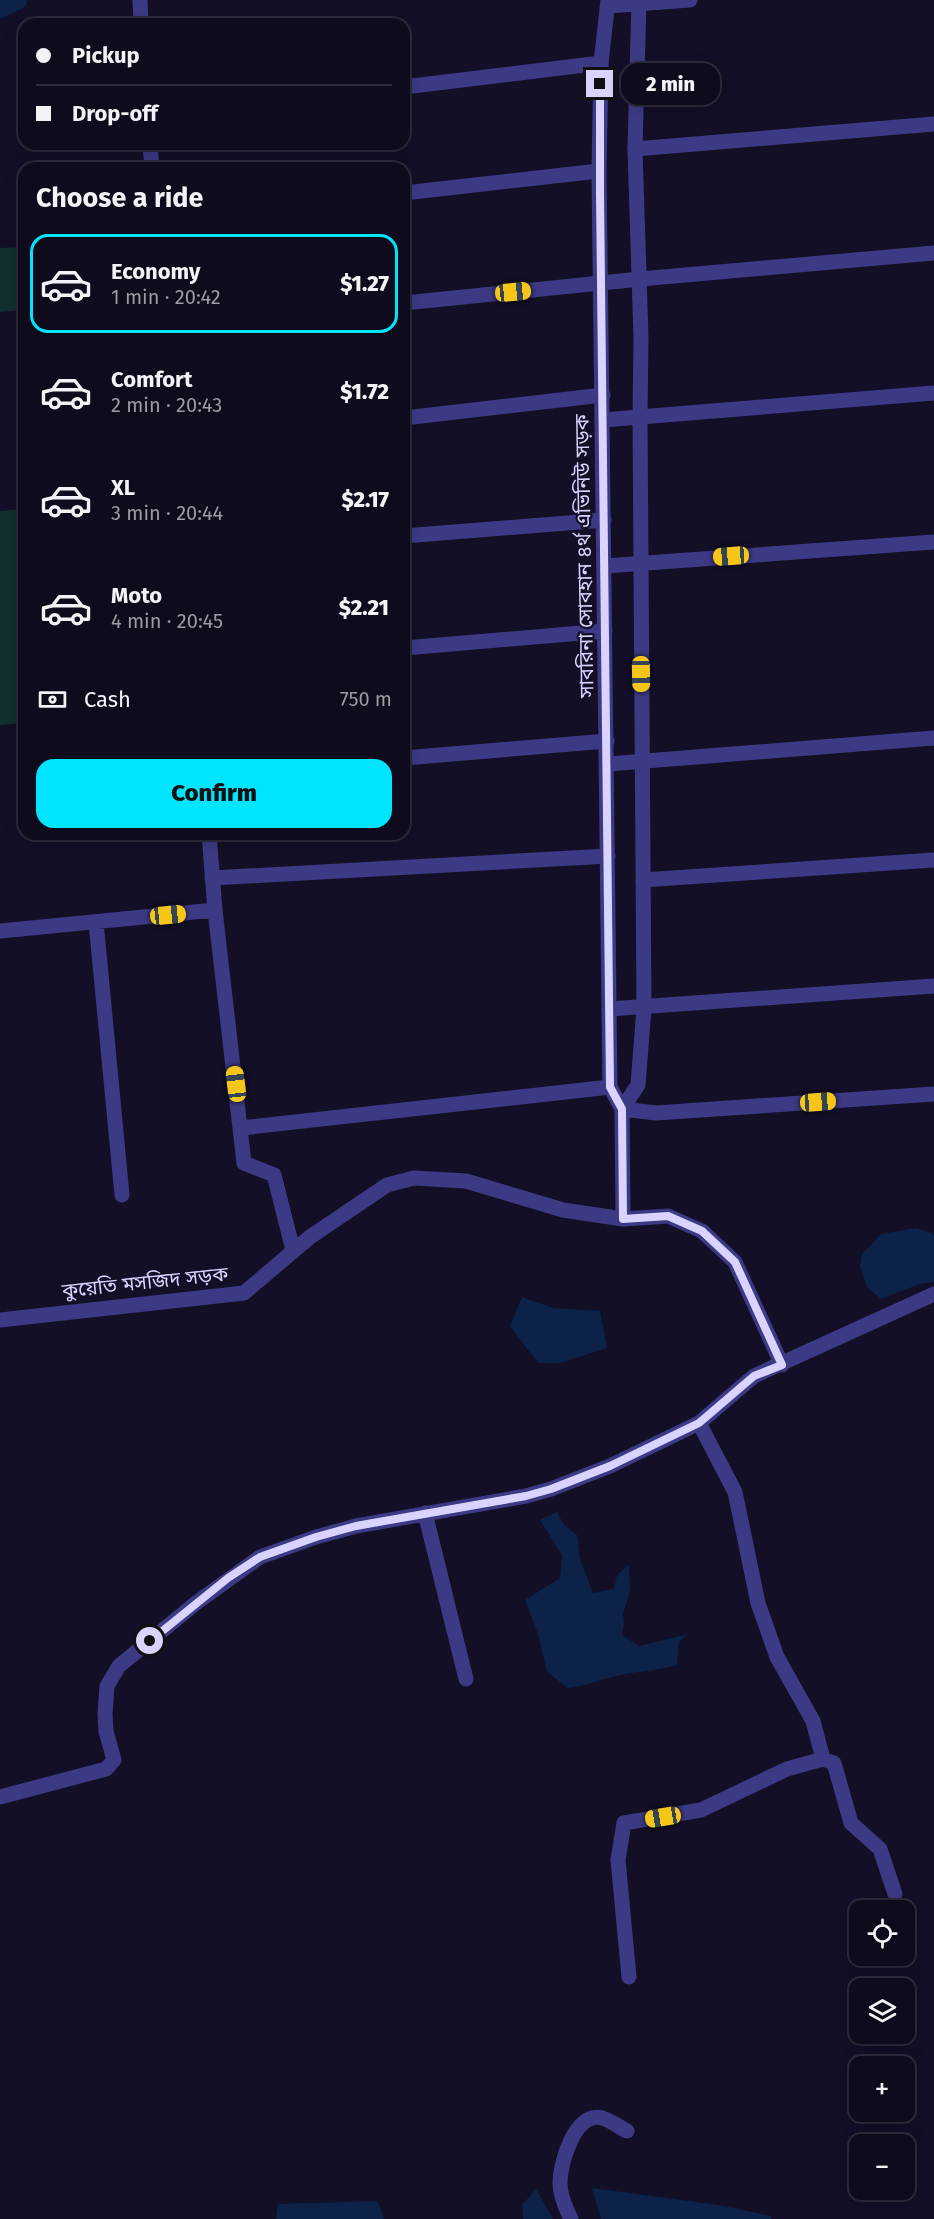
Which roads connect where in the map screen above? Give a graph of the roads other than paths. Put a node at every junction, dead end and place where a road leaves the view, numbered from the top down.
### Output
1 (140, 0) edge
2 (690, 0) edge
3 (639, 2) edge
4 (608, 3) edge
5 (141, 18) edge
6 (601, 63) junction
7 (410, 86) edge
8 (934, 124) edge
9 (635, 149) junction
10 (599, 171) junction
11 (410, 193) edge
12 (934, 253) edge
13 (640, 279) junction
14 (600, 283) junction
15 (410, 302) edge
16 (934, 393) edge
17 (603, 394) junction
18 (410, 417) edge
19 (639, 417) junction
20 (603, 420) junction
21 (604, 520) junction
22 (410, 536) edge
23 (934, 542) edge
24 (640, 563) junction
25 (605, 566) junction
26 (605, 631) junction
27 (410, 647) edge
28 (934, 738) edge
29 (607, 741) junction
30 (410, 757) edge
31 (642, 762) junction
32 (608, 764) junction
33 (209, 840) edge
34 (608, 856) junction
35 (934, 860) edge
36 (212, 878) junction
37 (643, 880) junction
38 (215, 910) junction
39 (96, 922) junction
40 (0, 931) edge
41 (934, 986) edge
42 (644, 1008) junction
43 (609, 1009) junction
44 (610, 1087) junction
45 (934, 1094) edge
46 (622, 1109) junction
47 (241, 1128) junction
48 (122, 1195) dead end
49 (623, 1219) junction
50 (293, 1250) junction
51 (934, 1294) edge
52 (0, 1320) edge
53 (782, 1365) junction
54 (699, 1423) junction
55 (425, 1514) junction
56 (466, 1679) dead end
57 (824, 1759) junction
58 (0, 1797) edge
59 (895, 1894) dead end
60 (629, 1977) dead end
61 (627, 2131) dead end
62 (571, 2219) edge

1 - 5 street
2 - 3 street
3 - 4 street
3 - 9 street
4 - 6 street, সাবরিনা সোবহান ৪র্থ এভিনিউ সড়ক
6 - 7 street
6 - 10 street, সাবরিনা সোবহান ৪র্থ এভিনিউ সড়ক
8 - 9 street
9 - 13 street
10 - 11 street
10 - 14 street, সাবরিনা সোবহান ৪র্থ এভিনিউ সড়ক
12 - 13 street
13 - 14 street
13 - 19 street
14 - 15 street
14 - 17 street, সাবরিনা সোবহান ৪র্থ এভিনিউ সড়ক
16 - 19 street
17 - 18 street
17 - 20 street, সাবরিনা সোবহান ৪র্থ এভিনিউ সড়ক
19 - 20 street
19 - 24 street
20 - 21 street, সাবরিনা সোবহান ৪র্থ এভিনিউ সড়ক
21 - 22 street
21 - 25 street, সাবরিনা সোবহান ৪র্থ এভিনিউ সড়ক
23 - 24 street
24 - 25 street
24 - 31 street
25 - 26 street, সাবরিনা সোবহান ৪র্থ এভিনিউ সড়ক
26 - 27 street
26 - 29 street, সাবরিনা সোবহান ৪র্থ এভিনিউ সড়ক
28 - 31 street
29 - 30 street
29 - 32 street, সাবরিনা সোবহান ৪র্থ এভিনিউ সড়ক
31 - 32 street
31 - 37 street
32 - 34 street, সাবরিনা সোবহান ৪র্থ এভিনিউ সড়ক
33 - 36 street
34 - 36 street
34 - 43 street, সাবরিনা সোবহান ৪র্থ এভিনিউ সড়ক
35 - 37 street
36 - 38 street
37 - 42 street
38 - 39 street
38 - 47 street
39 - 40 street
39 - 48 street
41 - 42 street
42 - 43 street
42 - 46 street
43 - 44 street, সাবরিনা সোবহান ৪র্থ এভিনিউ সড়ক
44 - 46 street, সাবরিনা সোবহান ৪র্থ এভিনিউ সড়ক
44 - 47 street
45 - 46 street
46 - 49 street, সাবরিনা সোবহান ৪র্থ এভিনিউ সড়ক
47 - 50 street
49 - 50 street, কুয়েতি মসজিদ সড়ক
49 - 53 street, কুয়েতি মসজিদ সড়ক
50 - 52 street, কুয়েতি মসজিদ সড়ক
51 - 53 street
53 - 54 street
54 - 55 street
54 - 57 street
55 - 56 street
55 - 58 street
57 - 59 street
57 - 60 street
61 - 62 street

